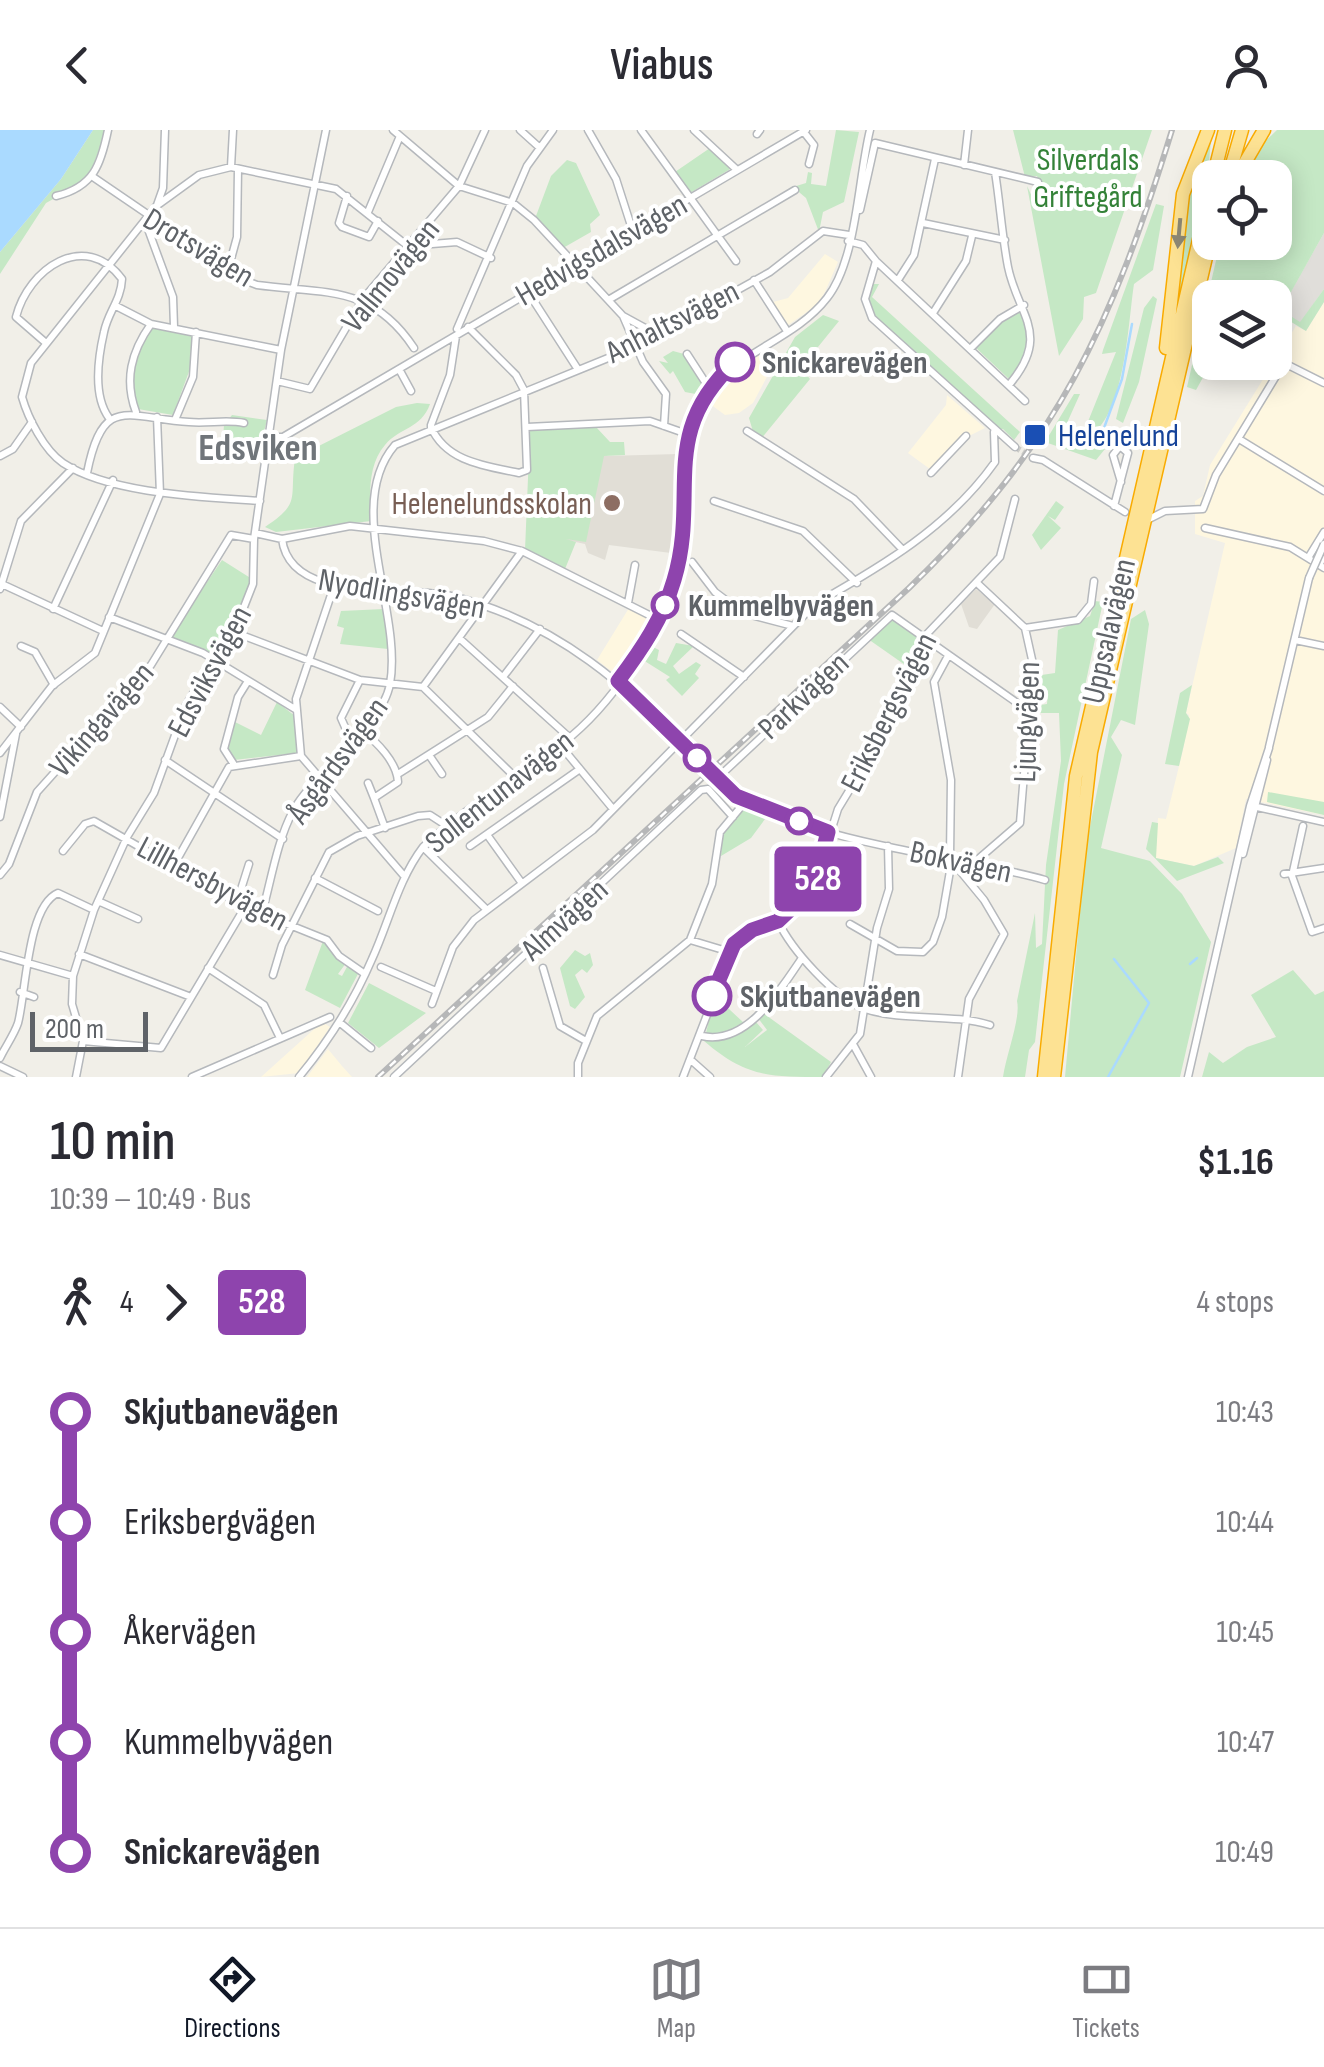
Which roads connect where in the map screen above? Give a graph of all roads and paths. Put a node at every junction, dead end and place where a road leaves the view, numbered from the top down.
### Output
1 (108, 130) edge
2 (165, 130) edge
3 (234, 130) edge
4 (326, 130) edge
5 (485, 130) edge
6 (520, 130) edge
7 (553, 130) edge
8 (588, 130) edge
9 (640, 130) edge
10 (694, 130) edge
11 (870, 130) edge
12 (968, 130) edge
13 (1217, 130) edge
14 (1225, 130) edge
15 (1239, 130) edge
16 (1264, 130) edge
17 (804, 131) edge
18 (396, 133) edge
19 (1205, 135) edge
20 (540, 148) junction
21 (936, 159) junction
22 (1214, 160) edge
23 (1217, 160) edge
24 (1231, 160) edge
25 (1246, 160) edge
26 (809, 164) dead end
27 (964, 164) junction
28 (235, 168) junction
29 (736, 169) junction
30 (995, 172) junction
31 (93, 177) junction
32 (1038, 182) dead end
33 (313, 184) junction
34 (458, 186) junction
35 (795, 190) dead end
36 (56, 196) dead end
37 (347, 196) junction
38 (690, 197) junction
39 (513, 203) junction
40 (157, 206) junction
41 (860, 210) dead end
42 (368, 212) junction
43 (147, 218) junction
44 (378, 221) junction
45 (923, 224) junction
46 (634, 232) junction
47 (420, 234) junction
48 (718, 234) junction
49 (972, 236) junction
50 (849, 238) junction
51 (1005, 240) junction
52 (409, 248) junction
53 (491, 258) junction
54 (1194, 260) edge
55 (1206, 260) edge
56 (736, 261) dead end
57 (876, 261) junction
58 (112, 266) junction
59 (578, 267) junction
60 (228, 270) junction
61 (754, 280) junction
62 (898, 280) junction
63 (292, 290) junction
64 (528, 292) junction
65 (363, 299) junction
66 (610, 299) junction
67 (1024, 305) junction
68 (116, 306) junction
69 (468, 308) junction
70 (934, 313) junction
71 (622, 316) junction
72 (477, 322) junction
73 (152, 324) junction
74 (468, 327) junction
75 (174, 328) junction
76 (645, 328) dead end
77 (786, 331) junction
78 (196, 332) junction
79 (457, 332) junction
80 (46, 343) junction
81 (635, 347) junction
82 (414, 348) dead end
83 (971, 348) junction
84 (281, 350) junction
85 (687, 354) dead end
86 (578, 368) junction
87 (399, 370) junction
88 (277, 382) junction
89 (1324, 383) edge
90 (1009, 385) junction
91 (709, 388) junction
92 (524, 390) junction
93 (411, 392) dead end
94 (1026, 400) dead end
95 (136, 412) junction
96 (157, 417) junction
97 (108, 418) junction
98 (174, 420) junction
99 (1157, 420) junction
100 (32, 422) junction
101 (244, 423) dead end
102 (664, 426) junction
103 (431, 427) junction
104 (527, 427) junction
105 (747, 431) dead end
106 (994, 432) junction
107 (688, 434) junction
108 (966, 436) dead end
109 (270, 438) junction
110 (1239, 439) junction
111 (1015, 446) tunnel mouth
112 (0, 456) edge
113 (1033, 458) tunnel mouth
114 (73, 468) junction
115 (87, 473) junction
116 (931, 473) dead end
117 (113, 480) junction
118 (1121, 482) junction
119 (1324, 491) edge
120 (160, 494) junction
121 (1015, 499) dead end
122 (260, 501) junction
123 (714, 501) dead end
124 (1114, 506) junction
125 (1125, 512) dead end
126 (1149, 519) dead end
127 (376, 527) junction
128 (1205, 528) dead end
129 (1324, 532) edge
130 (255, 536) junction
131 (282, 539) junction
132 (1324, 544) edge
133 (902, 548) junction
134 (522, 551) junction
135 (1324, 556) edge
136 (1308, 558) junction
137 (692, 562) dead end
138 (635, 565) dead end
139 (1321, 566) edge
140 (1094, 581) dead end
141 (857, 583) junction
142 (978, 583) junction
143 (334, 586) junction
144 (2, 587) edge
145 (383, 590) junction
146 (484, 604) junction
147 (628, 604) junction
148 (53, 609) junction
149 (109, 617) junction
150 (659, 620) junction
151 (793, 626) junction
152 (1026, 628) junction
153 (540, 629) junction
154 (103, 631) junction
155 (231, 631) junction
156 (681, 634) dead end
157 (924, 637) junction
158 (460, 638) junction
159 (165, 639) junction
160 (1294, 640) junction
161 (21, 646) dead end
162 (1324, 646) edge
163 (948, 656) junction
164 (211, 659) junction
165 (309, 659) junction
166 (503, 677) junction
167 (744, 677) junction
168 (360, 680) junction
169 (618, 681) junction
170 (248, 682) junction
171 (390, 683) junction
172 (54, 685) junction
173 (513, 686) junction
174 (422, 687) junction
175 (0, 707) edge
176 (296, 710) junction
177 (1030, 712) junction
178 (468, 729) junction
179 (18, 730) junction
180 (361, 730) junction
181 (570, 738) junction
182 (680, 741) junction
183 (352, 743) junction
184 (560, 745) junction
185 (0, 753) edge
186 (429, 755) junction
187 (301, 756) junction
188 (165, 760) junction
189 (233, 763) junction
190 (703, 765) dead end
191 (580, 769) junction
192 (725, 770) dead end
193 (398, 774) junction
194 (442, 774) dead end
195 (713, 775) dead end
196 (515, 777) junction
197 (320, 778) junction
198 (368, 784) dead end
199 (214, 792) junction
200 (374, 798) junction
201 (745, 802) junction
202 (1254, 806) junction
203 (613, 808) junction
204 (0, 816) edge
205 (733, 817) junction
206 (1324, 822) edge
207 (448, 826) junction
208 (1303, 826) dead end
209 (385, 828) junction
210 (828, 832) junction
211 (366, 833) junction
212 (488, 836) junction
213 (126, 837) junction
214 (283, 839) junction
215 (470, 846) dead end
216 (888, 846) junction
217 (422, 847) junction
218 (63, 852) dead end
219 (954, 860) junction
220 (976, 861) junction
221 (249, 864) dead end
222 (174, 866) junction
223 (1324, 868) edge
224 (0, 875) edge
225 (1288, 875) junction
226 (404, 877) junction
227 (315, 878) junction
228 (1045, 880) dead end
229 (521, 882) junction
230 (241, 904) junction
231 (96, 906) junction
232 (486, 908) junction
233 (378, 911) dead end
234 (262, 914) junction
235 (138, 919) dead end
236 (778, 921) junction
237 (850, 924) dead end
238 (294, 927) junction
239 (1324, 928) edge
240 (690, 940) junction
241 (877, 941) junction
242 (730, 952) junction
243 (79, 954) junction
244 (0, 955) edge
245 (802, 958) junction
246 (27, 962) junction
247 (381, 966) dead end
248 (208, 968) junction
249 (543, 968) dead end
250 (365, 974) junction
251 (273, 975) dead end
252 (72, 976) junction
253 (436, 991) junction
254 (20, 992) junction
255 (34, 997) dead end
256 (191, 997) junction
257 (432, 1004) dead end
258 (863, 1008) junction
259 (330, 1016) dead end
260 (964, 1018) junction
261 (339, 1022) junction
262 (990, 1025) dead end
263 (702, 1036) junction
264 (280, 1038) junction
265 (82, 1041) junction
266 (586, 1041) junction
267 (854, 1046) junction
268 (371, 1048) dead end
269 (692, 1061) junction
270 (0, 1062) edge
271 (397, 1076) edge
272 (23, 1077) edge
273 (76, 1077) edge
274 (192, 1077) edge
275 (299, 1077) edge
276 (578, 1077) edge
277 (683, 1077) edge
278 (710, 1077) edge
279 (826, 1077) edge
280 (871, 1077) edge
281 (958, 1077) edge
282 (1044, 1077) edge
283 (1054, 1077) edge
284 (1188, 1077) edge

1 - 31 street
2 - 40 street
3 - 28 street
4 - 33 street, Edsviksvägen
5 - 34 street, Vallmovägen
6 - 20 street
7 - 20 street
8 - 46 street
9 - 38 street
10 - 29 street
11 - 50 street, Sollentunavägen
12 - 27 street
13 - 22 highway
14 - 23 highway
15 - 24 highway
16 - 25 highway
17 - 26 street, Hedvigsdalsvägen
17 - 29 street, Hedvigsdalsvägen
18 - 34 street
18 - 42 street
19 -> 99 highway
20 - 39 street
21 - 27 street
21 - 41 street
21 - 45 street
27 - 30 street
28 - 33 street
28 - 40 street
28 - 60 street
29 - 38 street, Hedvigsdalsvägen
30 - 32 street
30 - 51 street
31 - 36 street
31 - 43 street, Drotsvägen
33 - 37 street
33 - 63 street, Edsviksvägen
34 - 39 street
34 - 47 street, Vallmovägen
35 - 48 street
37 - 42 street
37 - 44 street
38 - 46 street, Hedvigsdalsvägen
38 - 48 street
39 - 53 street
39 - 59 street
40 - 43 street
42 - 44 street
43 - 58 street
43 - 60 street, Drotsvägen
43 - 75 street
44 - 52 street
45 - 49 street
45 - 62 street
46 - 59 street, Hedvigsdalsvägen
47 - 52 street, Vallmovägen
47 - 53 street
48 - 56 street
48 - 66 street
49 - 51 street
49 - 70 street
50 - 57 street
50 - 61 street, Anhaltsvägen
50 - 77 street, Sollentunavägen
51 - 67 street
52 - 65 street, Vallmovägen
53 - 69 street
54 - 99 highway, Uppsalavägen
55 - 283 highway, Uppsalavägen
57 - 62 street
57 - 106 street
58 - 68 street
58 - 80 street
58 - 80 street
59 - 64 street, Hedvigsdalsvägen
59 - 66 street
60 - 63 street, Drotsvägen
61 - 77 street
61 - 81 street, Anhaltsvägen
62 - 70 street
63 - 65 street, Drotsvägen
63 - 84 street, Edsviksvägen
64 - 72 street, Hedvigsdalsvägen
64 - 86 street
65 - 82 street
65 - 88 street, Vallmovägen
66 - 71 street
67 - 83 street
67 - 90 street
68 - 73 street
68 - 97 street
69 - 72 street
69 - 79 street
70 - 83 street
71 - 76 street
71 - 81 street
72 - 74 street, Hedvigsdalsvägen
73 - 75 street
73 - 95 street
74 - 79 street, Hedvigsdalsvägen
74 - 92 street
75 - 78 street
77 - 91 street, Sollentunavägen
78 - 84 street
78 - 98 street
79 - 87 street, Hedvigsdalsvägen
79 - 103 street
80 - 100 street
81 - 86 street, Anhaltsvägen
81 - 102 street
83 - 90 street
84 - 88 street, Edsviksvägen
85 - 91 street
86 - 92 street, Anhaltsvägen
87 - 93 street
87 - 109 street, Hedvigsdalsvägen
88 - 109 street, Edsviksvägen
89 - 110 street
90 - 94 street
91 - 107 street, Sollentunavägen
92 - 103 street, Anhaltsvägen
92 - 104 street
95 - 96 street
95 - 97 street
96 - 98 street
96 - 120 street
97 - 115 street
98 - 101 street
99 - 282 highway, Uppsalavägen
100 - 112 street
100 - 114 street
102 - 104 street
102 - 107 street
103 - 104 street
103 - 127 street, Åsgårdsvägen
105 - 133 street
106 - 111 street
106 - 133 street
107 - 150 street, Sollentunavägen
108 - 116 street
109 - 122 street, Edsviksvägen
110 - 119 street
110 - 126 street
113 - 124 street
114 - 115 street
114 - 144 street
115 - 117 street
117 - 120 street
117 - 148 street
118 - 118 street
118 - 124 street
120 - 122 street
120 - 149 street
121 - 142 street, Eriksbergsvägen
122 - 130 street, Edsviksvägen
123 - 141 street
124 - 125 street
127 - 131 street
127 - 134 street
127 - 145 street, Åsgårdsvägen
128 - 136 street
129 - 136 street
130 - 131 street
130 - 155 street, Edsviksvägen
130 - 159 street, Vikingavägen
131 - 143 street, Nyodlingsvägen
132 - 160 street, bridge
133 - 141 street
134 - 146 street
134 - 147 street
135 - 139 street
136 - 139 street
137 - 151 street
138 - 147 street
140 - 152 street
141 - 151 street
142 - 152 street, Ljungvägen
142 - 157 street, Eriksbergsvägen
143 - 145 street, Nyodlingsvägen
143 - 165 street
144 - 148 street
145 - 146 street, Nyodlingsvägen
145 - 171 street, Åsgårdsvägen
146 - 153 street, Nyodlingsvägen
146 - 158 street
147 - 150 street
148 - 154 street
149 - 154 street
149 - 159 street
150 - 169 street, Sollentunavägen
151 - 167 street
152 - 177 street, Ljungvägen
153 - 166 street
153 - 169 street, Nyodlingsvägen
154 - 172 street
155 - 164 street, Edsviksvägen
155 - 165 street
156 - 167 street
157 - 163 street, Parkvägen
157 - 192 street, Parkvägen
157 - 210 street, Eriksbergsvägen
158 - 166 street
158 - 174 street
159 - 164 street
159 - 224 street, Vikingavägen
160 - 162 street
160 - 202 street
161 - 172 street
163 - 177 street, Parkvägen
163 - 219 street
164 - 170 street
164 - 188 street, Edsviksvägen
165 - 168 street
165 - 176 street
166 - 173 street
167 - 182 street
168 - 171 street
168 - 183 street
169 - 181 street, Sollentunavägen
169 - 182 street, Nyodlingsvägen
170 - 176 street
170 - 189 street
171 - 174 street
171 - 180 street, Åsgårdsvägen
172 - 179 street
173 - 178 street
173 - 181 street
174 - 178 street
175 - 179 street
176 - 187 street
177 - 220 street, Ljungvägen
178 - 186 street
178 - 196 street
179 - 185 street
179 - 204 street
180 - 183 street, Åsgårdsvägen
180 - 193 street
181 - 184 street, Sollentunavägen
182 - 190 street
182 - 203 street
183 - 197 street, Åsgårdsvägen
184 - 191 street
184 - 196 street, Sollentunavägen
186 - 193 street
186 - 194 street
187 - 189 street
187 - 197 street
188 - 199 street
188 - 213 street, Edsviksvägen
189 - 199 street
191 - 203 street
191 - 212 street
193 - 200 street
195 - 201 street, Bokvägen
196 - 207 street, Sollentunavägen
197 - 211 street
197 - 214 street, Åsgårdsvägen
198 - 200 street
199 - 214 street
199 - 222 street
200 - 209 street
201 - 205 street
201 - 210 street, Bokvägen
202 - 206 street
202 - 284 street
203 - 229 street
205 - 240 street
205 - 271 street, Almvägen
207 - 209 street
207 - 217 street, Sollentunavägen
208 - 225 street
209 - 211 street
210 - 216 street, Bokvägen
210 - 236 street, Eriksbergsvägen
211 - 226 street
211 - 227 street
212 - 215 street
212 - 229 street
213 - 218 street, Lillhersbyvägen
213 - 222 street, Lillhersbyvägen
213 - 231 street, Edsviksvägen
214 - 234 street, Åsgårdsvägen
216 - 219 street, Bokvägen
216 - 241 street
217 - 226 street, Sollentunavägen
217 - 232 street
219 - 220 street, Bokvägen
219 - 241 street
219 - 260 street
220 - 228 street, Bokvägen
221 - 230 street
222 - 230 street, Lillhersbyvägen
223 - 225 street
225 - 239 street
226 - 250 street, Sollentunavägen
227 - 233 street
227 - 238 street
229 - 232 street
230 - 234 street, Lillhersbyvägen
230 - 248 street
231 - 235 street
231 - 243 street, Edsviksvägen
231 - 246 street
232 - 253 street
234 - 238 street, Lillhersbyvägen
236 - 242 street, Eriksbergsvägen
236 - 245 street
237 - 241 street
238 - 250 street, Lillhersbyvägen
238 - 251 street
240 - 242 street
240 - 266 street
241 - 258 street
242 - 263 street
243 - 252 street, Edsviksvägen
243 - 256 street
244 - 246 street
245 - 258 street
245 - 263 street
246 - 252 street
246 - 254 street
247 - 253 street
248 - 256 street
248 - 264 street
249 - 266 street
250 - 261 street, Sollentunavägen
252 - 265 street, Edsviksvägen
253 - 257 street
254 - 255 street
254 - 270 street
256 - 265 street
258 - 260 street
258 - 267 street
259 - 264 street
260 - 262 street
260 - 281 street
261 - 268 street
261 - 275 street, Sollentunavägen
263 - 269 street
264 - 274 street
265 - 273 street, Edsviksvägen
266 - 276 street
267 - 279 street
267 - 280 street
269 - 277 street
269 - 278 street
270 - 272 street

